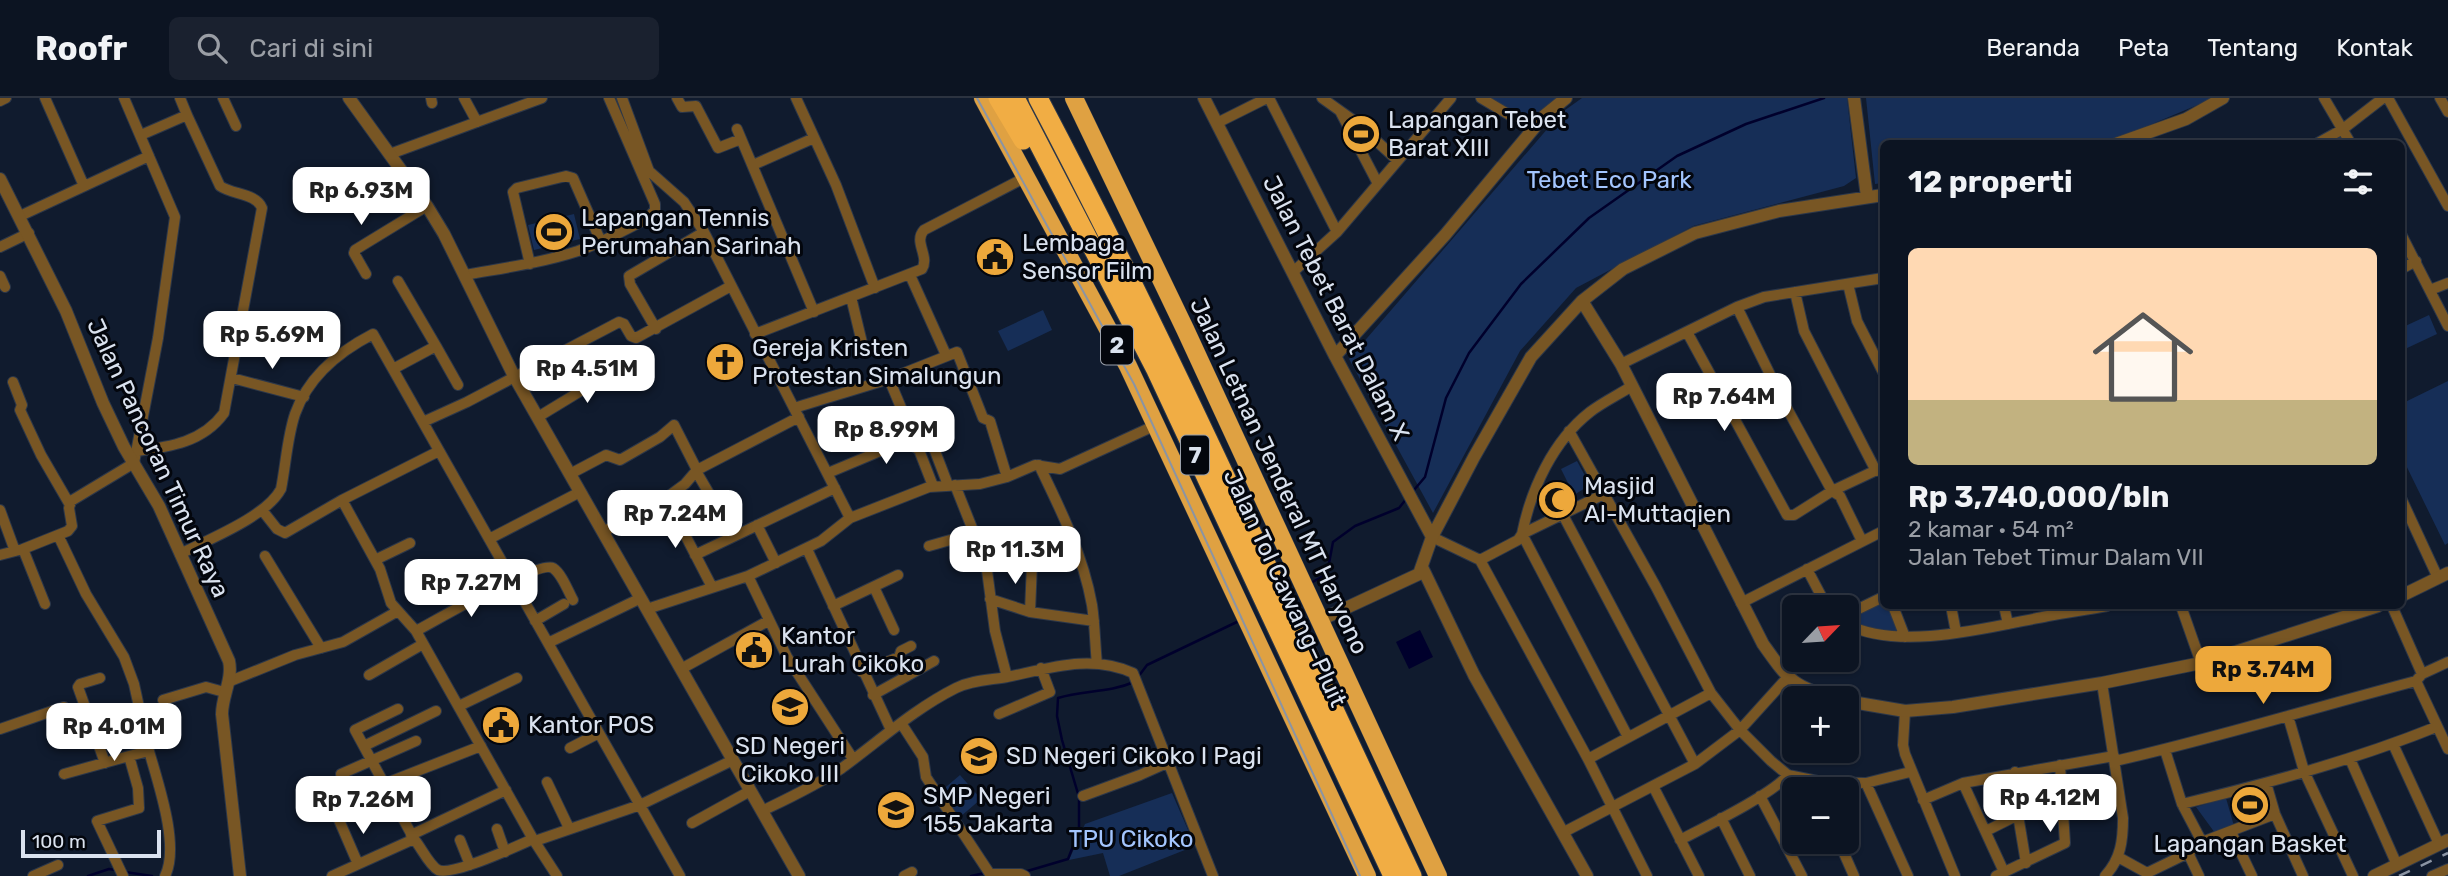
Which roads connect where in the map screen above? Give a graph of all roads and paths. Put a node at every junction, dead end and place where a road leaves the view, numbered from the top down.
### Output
1 (6, 98) edge
2 (45, 98) edge
3 (124, 98) edge
4 (180, 98) edge
5 (223, 98) edge
6 (349, 98) edge
7 (464, 98) edge
8 (508, 98) edge
9 (542, 98) edge
10 (609, 98) edge
11 (622, 98) edge
12 (677, 98) edge
13 (796, 98) edge
14 (984, 98) edge
15 (998, 98) edge
16 (1015, 98) edge
17 (1038, 98) edge
18 (1049, 98) edge
19 (1074, 98) edge
20 (1204, 98) edge
21 (1268, 98) edge
22 (1322, 98) edge
23 (1451, 98) edge
24 (1481, 98) edge
25 (1566, 98) edge
26 (1854, 98) edge
27 (2223, 98) edge
28 (2324, 98) edge
29 (2385, 98) edge
30 (2440, 98) edge
31 (0, 101) edge
32 (513, 109) junction
33 (1340, 110) junction
34 (2448, 112) edge
35 (187, 115) junction
36 (477, 122) junction
37 (1217, 123) junction
38 (236, 126) dead end
39 (1533, 129) junction
40 (2343, 129) junction
41 (141, 135) junction
42 (814, 138) junction
43 (2127, 140) edge
44 (2323, 140) edge
45 (2349, 140) edge
46 (390, 154) junction
47 (149, 156) junction
48 (1396, 159) junction
49 (753, 165) junction
50 (1026, 177) junction
51 (0, 179) edge
52 (1377, 182) junction
53 (84, 186) junction
54 (1880, 195) edge
55 (1867, 197) junction
56 (427, 206) junction
57 (2448, 206) edge
58 (1098, 212) junction
59 (20, 216) junction
60 (1083, 227) junction
61 (704, 232) junction
62 (1336, 232) junction
63 (29, 233) junction
64 (2405, 241) edge
65 (601, 242) junction
66 (0, 247) edge
67 (2416, 261) junction
68 (530, 264) junction
69 (2405, 266) edge
70 (1293, 272) junction
71 (366, 274) dead end
72 (465, 275) junction
73 (910, 275) junction
74 (1880, 278) edge
75 (398, 281) dead end
76 (2448, 283) edge
77 (1847, 284) junction
78 (731, 286) junction
79 (875, 288) junction
80 (2430, 290) junction
81 (1795, 292) junction
82 (851, 297) junction
83 (1583, 301) junction
84 (1737, 307) junction
85 (814, 312) junction
86 (2448, 326) edge
87 (656, 328) junction
88 (1687, 332) junction
89 (755, 334) junction
90 (436, 346) junction
91 (864, 351) dead end
92 (946, 355) junction
93 (1335, 356) junction
94 (1621, 364) junction
95 (1880, 366) edge
96 (620, 367) dead end
97 (393, 369) junction
98 (514, 376) junction
99 (232, 378) junction
100 (889, 379) junction
101 (13, 382) dead end
102 (458, 385) dead end
103 (1632, 386) junction
104 (304, 397) junction
105 (796, 412) junction
106 (538, 417) junction
107 (423, 422) junction
108 (1156, 425) junction
109 (1569, 431) junction
110 (904, 442) junction
111 (439, 451) junction
112 (935, 451) dead end
113 (136, 457) junction
114 (1039, 465) junction
115 (1880, 469) edge
116 (697, 470) junction
117 (828, 473) junction
118 (570, 474) junction
119 (1007, 477) junction
120 (951, 485) junction
121 (933, 486) junction
122 (835, 488) junction
123 (1832, 491) junction
124 (580, 492) junction
125 (1604, 494) junction
126 (666, 498) junction
127 (342, 500) junction
128 (69, 505) junction
129 (0, 510) edge
130 (262, 510) junction
131 (2405, 512) edge
132 (721, 514) dead end
133 (1563, 515) junction
134 (850, 518) junction
135 (757, 525) junction
136 (603, 532) junction
137 (1880, 532) edge
138 (975, 533) junction
139 (1522, 534) junction
140 (58, 535) junction
141 (1432, 537) junction
142 (489, 539) junction
143 (1862, 541) junction
144 (410, 543) dead end
145 (929, 546) dead end
146 (807, 549) junction
147 (19, 550) junction
148 (180, 554) junction
149 (0, 555) edge
150 (695, 555) junction
151 (265, 556) dead end
152 (375, 559) junction
153 (1480, 560) junction
154 (776, 563) junction
155 (1032, 563) dead end
156 (1422, 568) junction
157 (1808, 569) junction
158 (898, 575) dead end
159 (748, 576) junction
160 (2443, 576) edge
161 (512, 580) junction
162 (1264, 584) junction
163 (712, 587) junction
164 (874, 587) junction
165 (2405, 594) edge
166 (1821, 595) edge
167 (1880, 598) edge
168 (990, 599) junction
169 (644, 603) junction
170 (1741, 603) junction
171 (45, 604) dead end
172 (833, 606) junction
173 (1859, 609) edge
174 (1894, 609) edge
175 (1952, 609) edge
176 (2005, 609) edge
177 (2182, 609) edge
178 (2369, 609) edge
179 (2393, 609) edge
180 (2050, 610) edge
181 (398, 611) junction
182 (1030, 612) junction
183 (1279, 616) junction
184 (535, 621) junction
185 (768, 621) junction
186 (1094, 621) junction
187 (1318, 621) junction
188 (2008, 624) junction
189 (894, 630) dead end
190 (1859, 630) edge
191 (416, 631) junction
192 (1956, 632) junction
193 (1905, 638) junction
194 (548, 643) junction
195 (423, 644) junction
196 (911, 646) dead end
197 (321, 648) junction
198 (934, 662) dead end
199 (2201, 663) junction
200 (1097, 664) junction
201 (2444, 664) edge
202 (1041, 668) junction
203 (681, 669) junction
204 (862, 672) junction
205 (369, 675) dead end
206 (1007, 677) junction
207 (2419, 677) junction
208 (100, 678) dead end
209 (517, 678) dead end
210 (1787, 678) junction
211 (2102, 683) junction
212 (1800, 686) edge
213 (226, 687) junction
214 (1711, 694) junction
215 (873, 695) junction
216 (163, 700) dead end
217 (1859, 703) edge
218 (64, 706) dead end
219 (459, 706) junction
220 (398, 709) dead end
221 (436, 711) dead end
222 (1905, 711) junction
223 (999, 714) dead end
224 (1669, 715) junction
225 (2288, 716) junction
226 (901, 723) junction
227 (2436, 727) junction
228 (0, 729) edge
229 (891, 730) junction
230 (1740, 730) junction
231 (599, 733) junction
232 (1628, 737) junction
233 (416, 741) dead end
234 (2393, 744) junction
235 (364, 746) junction
236 (481, 746) junction
237 (570, 748) dead end
238 (2448, 749) edge
239 (2165, 750) junction
240 (149, 751) junction
241 (129, 756) junction
242 (853, 759) junction
243 (1588, 759) junction
244 (2114, 759) junction
245 (2350, 759) junction
246 (733, 760) junction
247 (372, 761) junction
248 (106, 762) junction
249 (1169, 762) junction
250 (1695, 764) junction
251 (2060, 765) junction
252 (2304, 771) junction
253 (1910, 772) junction
254 (2015, 772) junction
255 (64, 774) dead end
256 (341, 774) dead end
257 (1788, 775) junction
258 (1794, 777) edge
259 (547, 782) dead end
260 (1859, 783) edge
261 (1866, 783) junction
262 (1963, 783) junction
263 (2266, 783) junction
264 (384, 784) junction
265 (1653, 786) junction
266 (506, 790) junction
267 (750, 791) junction
268 (1083, 796) dead end
269 (1760, 796) junction
270 (1923, 800) junction
271 (2182, 804) junction
272 (640, 806) junction
273 (1612, 806) junction
274 (762, 811) junction
275 (2275, 814) junction
276 (2018, 815) junction
277 (1721, 818) junction
278 (339, 820) dead end
279 (692, 823) dead end
280 (569, 828) junction
281 (497, 829) dead end
282 (1986, 831) junction
283 (1564, 832) junction
284 (2231, 832) junction
285 (413, 837) junction
286 (460, 840) dead end
287 (534, 840) junction
288 (1680, 840) junction
289 (2202, 842) junction
290 (2444, 842) edge
291 (505, 852) junction
292 (2188, 853) junction
293 (1844, 854) edge
294 (2118, 857) junction
295 (2026, 863) junction
296 (358, 864) junction
297 (58, 865) dead end
298 (470, 865) junction
299 (2397, 865) junction
300 (2448, 869) edge
301 (439, 873) edge
302 (166, 874) edge
303 (552, 874) edge
304 (2000, 874) edge
305 (1024, 875) edge
306 (2148, 875) edge
307 (33, 876) edge
308 (122, 876) edge
309 (240, 876) edge
310 (332, 876) edge
311 (680, 876) edge
312 (799, 876) edge
313 (1006, 876) edge
314 (1213, 876) edge
315 (1367, 876) edge
316 (1393, 876) edge
317 (1412, 876) edge
318 (1438, 876) edge
319 (1587, 876) edge
320 (1647, 876) edge
321 (1699, 876) edge
322 (1750, 876) edge
323 (1802, 876) edge
324 (1854, 876) edge
325 (1908, 876) edge
326 (1955, 876) edge
327 (2105, 876) edge
328 (2199, 876) edge
329 (2252, 876) edge
330 (2303, 876) edge
331 (2353, 876) edge
332 (2374, 876) edge
333 (2432, 876) edge

1 - 31 street
2 - 53 street
3 - 41 street
4 - 35 street
5 - 38 street
6 - 46 street
7 - 36 street
8 - 32 street
9 - 32 street
10 - 65 street
11 - 61 street
12 - 49 street
13 - 42 street
14 - 50 highway, 2
15 - 60 highway
16 - 60 highway, Jalan Tol Cawang–Pluit / 7
17 - 58 highway, Jalan Tol Cawang–Pluit / 7
18 - 58 highway
19 - 187 highway, Jalan Letnan Jenderal MT Haryono
20 - 37 street, Jalan Tebet Barat Dalam X
21 - 37 street
21 - 62 street
22 - 33 street
23 - 48 street
24 - 39 street
25 - 39 street
26 - 55 street
27 - 43 street
28 - 40 street
29 - 40 street
29 - 57 street
30 - 34 street
32 - 36 street
33 - 48 street
33 - 52 street
35 - 41 street
35 - 99 street
36 - 46 street
37 - 70 street, Jalan Tebet Barat Dalam X
39 - 93 street
40 - 44 street
40 - 45 street
41 - 47 street
42 - 49 street
42 - 79 street
46 - 56 street
47 - 53 street
47 - 113 street
48 - 52 street
49 - 85 street
50 - 73 street
50 - 108 highway, 2
51 - 59 street, Jalan Pancoran Timur Raya
52 - 62 street
53 - 59 street
54 - 55 street
55 - 83 street
56 - 71 street
56 - 72 street
58 - 162 highway, Jalan Tol Cawang–Pluit / 7
59 - 63 street, Jalan Pancoran Timur Raya
60 - 162 highway, Jalan Tol Cawang–Pluit / 7
61 - 78 street
61 - 87 street
62 - 70 street
63 - 66 street
63 - 113 street, Jalan Pancoran Timur Raya
64 - 67 street
65 - 68 street
65 - 68 street
67 - 69 street
67 - 80 street
68 - 72 street
70 - 93 street, Jalan Tebet Barat Dalam X
72 - 98 street
73 - 79 street
73 - 92 street
74 - 77 street
75 - 90 street
76 - 80 street
77 - 81 street
77 - 95 street
78 - 87 street
78 - 89 street
79 - 82 street
80 - 86 street
81 - 84 street
81 - 115 street
82 - 85 street
82 - 91 street
83 - 94 street
83 - 141 street
84 - 88 street
84 - 123 street
85 - 89 street
87 - 98 street
88 - 94 street
88 - 123 street
89 - 105 street
90 - 97 street
90 - 102 street
92 - 100 street
92 - 119 street
93 - 141 street, Jalan Tebet Barat Dalam X
94 - 103 street
96 - 106 street
97 - 104 street
97 - 107 street
98 - 106 street
98 - 107 street
99 - 104 street
99 - 113 street
100 - 105 street
100 - 110 street
101 - 128 street
103 - 109 street
103 - 170 street
104 - 130 street
105 - 116 street
105 - 117 street
106 - 118 street
107 - 111 street
108 - 114 street
108 - 315 highway, 2
109 - 125 street
109 - 139 street
110 - 117 street
110 - 121 street
111 - 127 street
111 - 142 street
112 - 120 street
113 - 128 street
113 - 148 street, Jalan Pancoran Timur Raya
114 - 119 street
114 - 186 street
115 - 123 street
116 - 118 street
116 - 126 street
116 - 132 street
117 - 122 street
118 - 124 street
119 - 120 street
120 - 121 street
120 - 138 street
121 - 134 street
122 - 134 street
122 - 135 street
123 - 143 street
124 - 136 street
124 - 142 street
125 - 133 street
125 - 214 street
126 - 136 street
126 - 150 street
127 - 130 street
127 - 152 street
128 - 140 street
129 - 147 street
130 - 148 street
131 - 160 street
133 - 139 street
133 - 224 street
134 - 146 street
135 - 150 street
135 - 154 street
136 - 169 street
137 - 143 street
138 - 145 street
138 - 168 street
139 - 153 street
139 - 232 street
140 - 147 street
140 - 240 street
141 - 153 street
141 - 156 street
142 - 161 street
143 - 157 street
144 - 152 street
146 - 154 street
146 - 172 street
147 - 149 street
147 - 171 street
148 - 213 street, Jalan Pancoran Timur Raya
150 - 163 street
151 - 197 street
152 - 181 street
153 - 243 street
154 - 159 street
155 - 182 street
156 - 187 street
156 - 283 street
157 - 166 street
157 - 170 street
158 - 164 street
159 - 163 street
159 - 185 street
160 - 165 street
161 - 184 street
161 - 184 street
161 - 191 street
162 - 183 highway, Jalan Tol Cawang–Pluit / 7
163 - 169 street
164 - 172 street
164 - 189 street
167 - 173 street
168 - 182 street
168 - 206 street
169 - 194 street
169 - 203 street
170 - 210 street
172 - 204 street
174 - 193 street
175 - 192 street
176 - 188 street
177 - 199 street
178 - 199 street
179 - 207 street
180 - 188 street
181 - 191 street
181 - 197 street
182 - 186 street
183 - 316 highway, Jalan Tol Cawang–Pluit / 7
183 - 317 highway, Jalan Tol Cawang–Pluit / 7
184 - 194 street
185 - 203 street
185 - 242 street
186 - 200 street
187 - 318 highway, Jalan Letnan Jenderal MT Haryono
188 - 192 street
190 - 193 street
191 - 195 street
192 - 193 street
194 - 231 street
195 - 205 street
195 - 219 street
196 - 204 street
197 - 213 street
198 - 215 street
199 - 211 street
200 - 202 street
200 - 249 street
201 - 207 street
202 - 206 street
202 - 223 street
203 - 246 street
204 - 215 street
206 - 226 street
207 - 225 street
207 - 227 street
208 - 248 street
209 - 219 street
210 - 212 street
210 - 230 street
211 - 222 street
211 - 244 street
213 - 216 street
213 - 309 street, Jalan Pancoran Timur Raya
214 - 224 street
214 - 230 street
215 - 229 street
217 - 222 street
218 - 228 street
219 - 236 street
220 - 235 street
221 - 235 street
222 - 253 street
224 - 232 street
224 - 250 street
225 - 239 street
225 - 252 street
226 - 229 street
226 - 313 street
227 - 234 street
227 - 238 street
229 - 242 street
230 - 250 street
230 - 257 street
231 - 237 street
231 - 272 street
232 - 243 street
233 - 247 street
234 - 245 street
234 - 290 street
235 - 247 street
236 - 264 street
236 - 266 street
239 - 244 street
239 - 271 street
240 - 241 street
240 - 302 street
241 - 248 street
241 - 308 street
242 - 274 street
243 - 273 street
244 - 251 street
244 - 294 street
245 - 252 street
245 - 299 street
246 - 267 street
246 - 272 street
247 - 256 street
247 - 264 street
248 - 255 street
249 - 268 street
249 - 314 street
250 - 265 street
251 - 254 street
251 - 295 street
252 - 263 street
252 - 331 street
253 - 261 street
253 - 270 street
254 - 262 street
254 - 276 street
257 - 258 street
257 - 269 street
259 - 280 street
260 - 261 street
261 - 325 street
262 - 270 street
262 - 282 street
263 - 271 street
263 - 275 street
264 - 285 street
265 - 273 street
265 - 288 street
266 - 285 street
266 - 287 street
267 - 274 street
267 - 279 street
269 - 277 street
269 - 323 street
270 - 326 street
271 - 289 street
272 - 280 street
272 - 311 street
273 - 283 street
273 - 320 street
274 - 312 street
275 - 284 street
275 - 330 street
276 - 282 street
276 - 295 street
277 - 288 street
277 - 322 street
278 - 296 street
280 - 287 street
281 - 291 street
282 - 304 street
283 - 319 street
284 - 289 street
284 - 329 street
285 - 296 street
285 - 301 street
286 - 298 street
287 - 291 street
287 - 303 street
288 - 321 street
289 - 292 street
290 - 299 street
291 - 298 street
292 - 306 street
292 - 328 street
293 - 324 street
294 - 306 street
294 - 327 street
295 - 304 street
296 - 310 street
297 - 307 street
298 - 301 street
299 - 332 street
300 - 333 street
305 - 313 street

